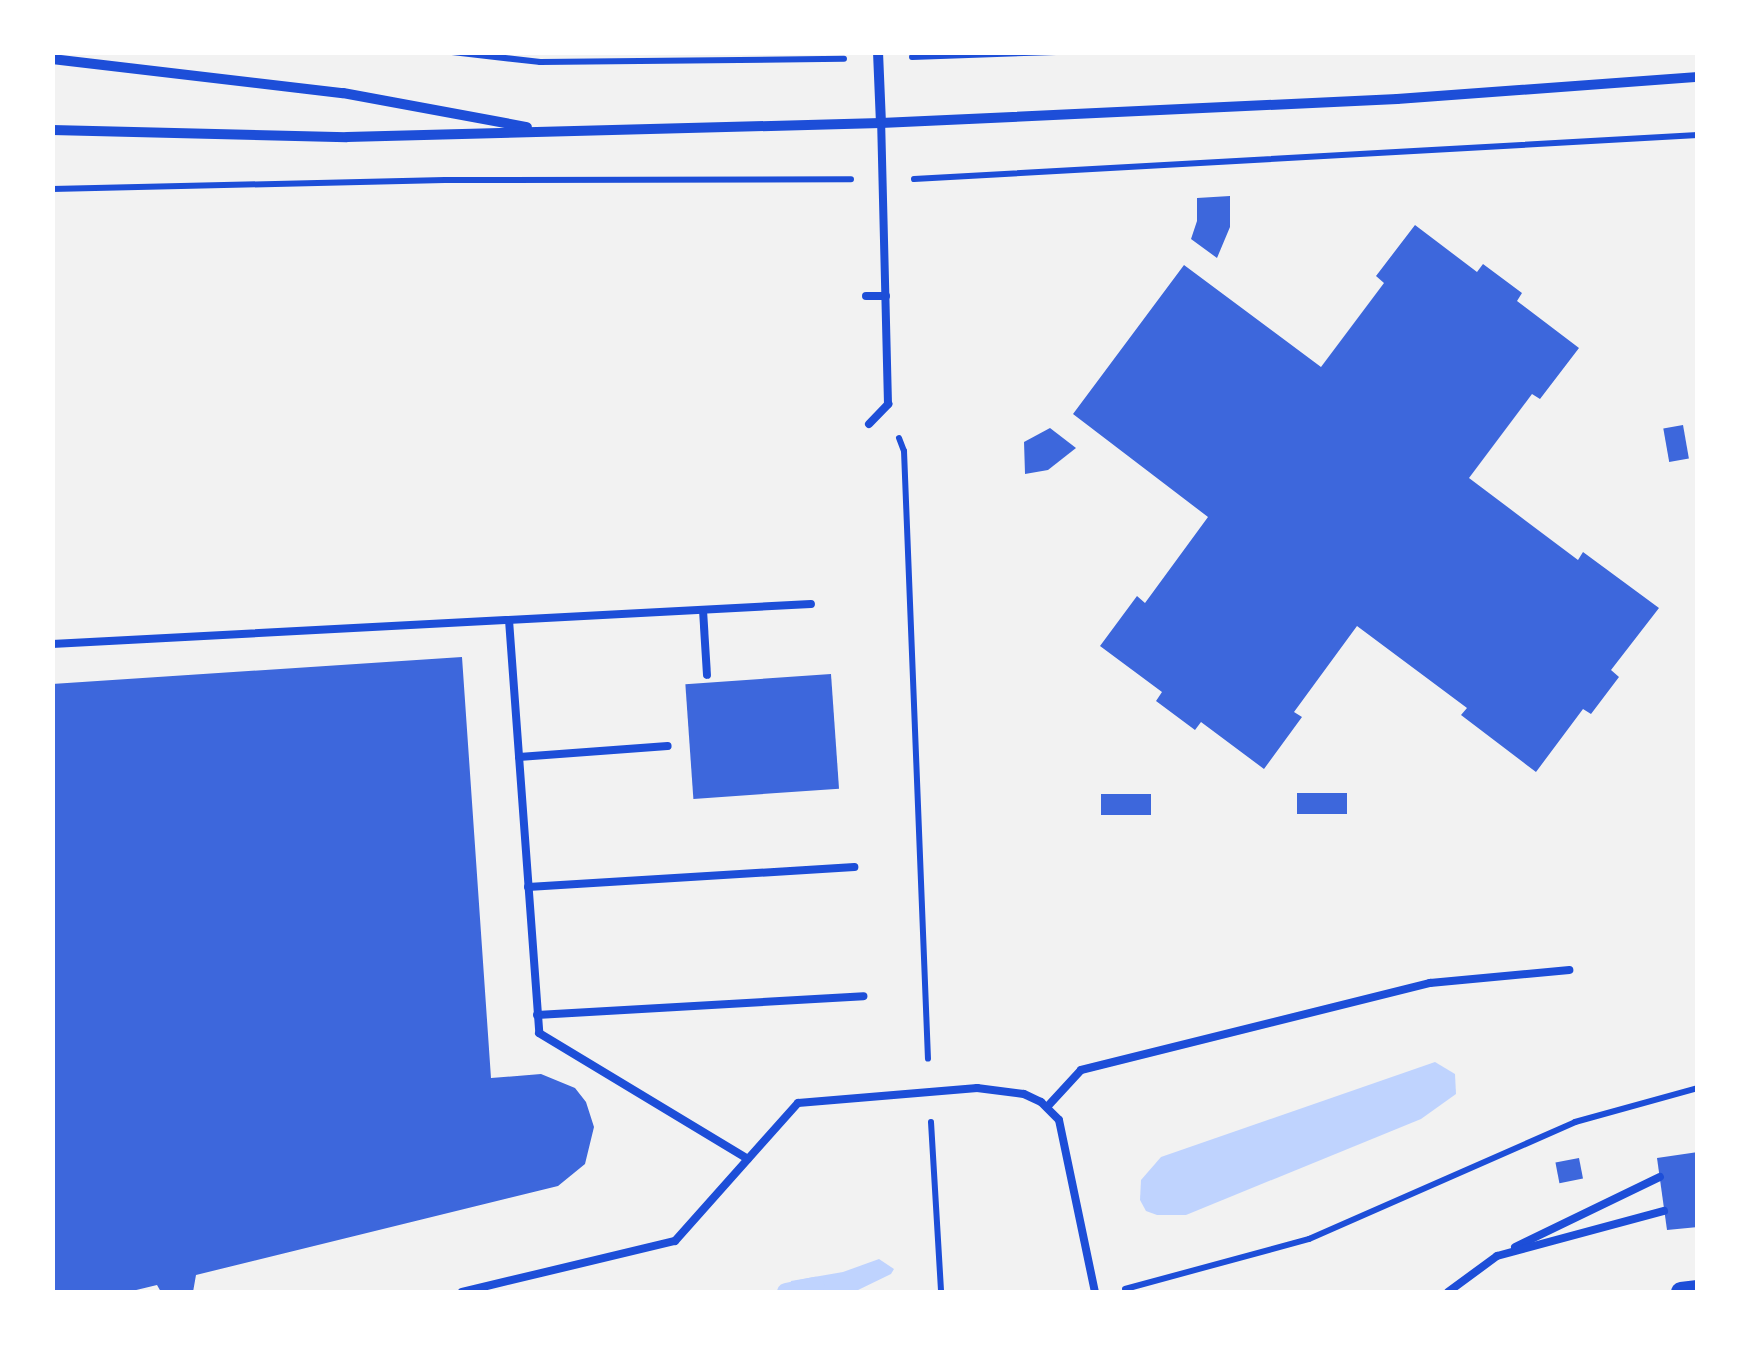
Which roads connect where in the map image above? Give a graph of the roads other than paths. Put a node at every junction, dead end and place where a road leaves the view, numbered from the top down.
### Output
1 (879, 55) edge
2 (52, 58) edge
3 (1698, 77) edge
4 (881, 123) junction
5 (52, 130) edge
6 (548, 130) junction
7 (866, 296) dead end
8 (886, 296) junction
9 (869, 424) dead end
10 (811, 604) dead end
11 (704, 610) junction
12 (509, 620) junction
13 (52, 644) edge
14 (708, 675) dead end
15 (668, 746) dead end
16 (519, 756) junction
17 (854, 866) dead end
18 (528, 887) junction
19 (1569, 970) dead end
20 (863, 996) dead end
21 (537, 1015) junction
22 (1046, 1107) junction
23 (748, 1159) junction
24 (1660, 1177) dead end
25 (1664, 1211) dead end
26 (1496, 1256) junction
27 (1698, 1290) edge
28 (462, 1292) edge
29 (1095, 1292) edge
30 (1448, 1292) edge
31 (1681, 1292) edge

1 - 4 street
2 - 6 street
3 - 4 street
4 - 6 street
4 - 8 lane
5 - 6 street
7 - 8 lane
8 - 9 lane
10 - 11 lane
11 - 12 lane
11 - 14 lane
12 - 13 lane
12 - 16 lane
15 - 16 lane
16 - 18 lane
17 - 18 lane
18 - 21 lane
19 - 22 lane
20 - 21 lane
21 - 23 lane
22 - 23 lane
22 - 29 lane
23 - 28 lane
24 - 26 lane
25 - 26 lane
26 - 30 lane
27 - 31 main road

